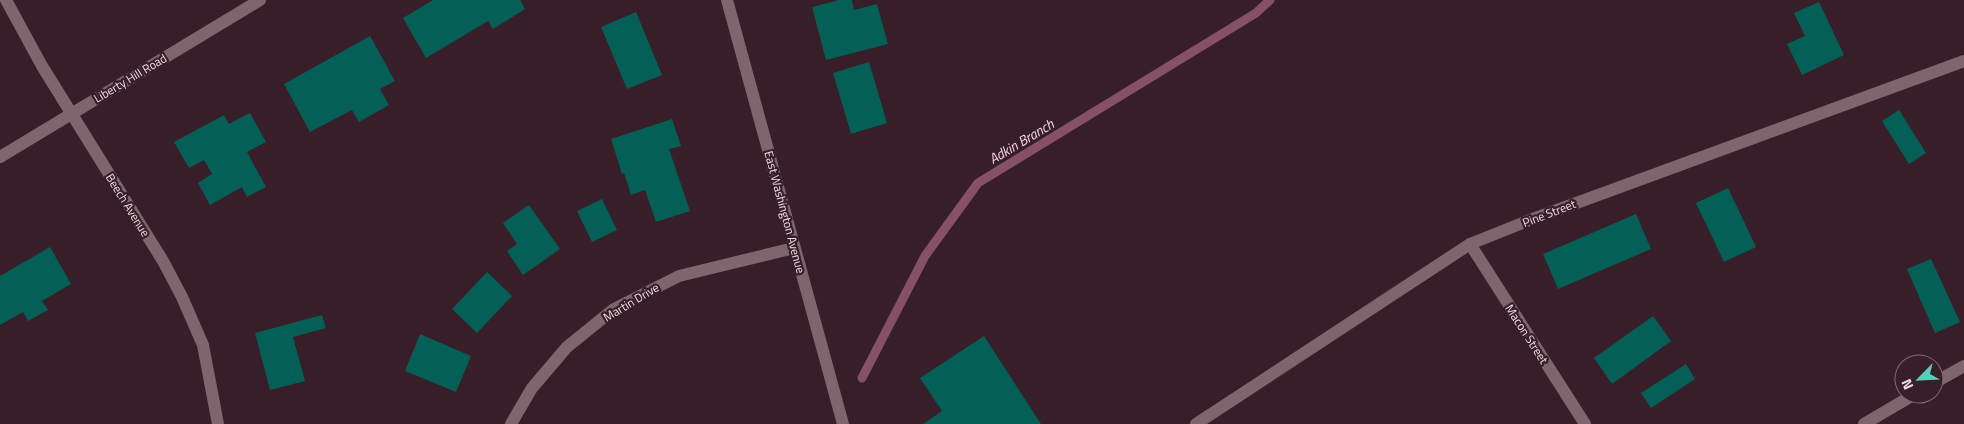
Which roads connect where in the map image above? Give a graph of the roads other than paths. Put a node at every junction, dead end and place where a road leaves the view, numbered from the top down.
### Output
1 (6, 0) edge
2 (260, 0) edge
3 (727, 0) edge
4 (1964, 61) edge
5 (72, 113) junction
6 (0, 157) edge
7 (1470, 244) junction
8 (794, 248) junction
9 (1964, 366) edge
10 (1944, 377) edge
11 (1898, 404) edge
12 (218, 424) edge
13 (511, 424) edge
14 (843, 424) edge
15 (1196, 424) edge
16 (1585, 424) edge
17 (1864, 424) edge

1 - 5 street, Beech Avenue
2 - 5 street, Liberty Hill Road
3 - 8 street, East Washington Avenue
4 - 7 street, Pine Street
5 - 6 street, Liberty Hill Road
5 - 12 street, Beech Avenue
7 - 15 street, Pine Street
7 - 16 street, Macon Street
8 - 13 street, Martin Drive
8 - 14 street, East Washington Avenue
9 - 10 street
11 - 17 street

